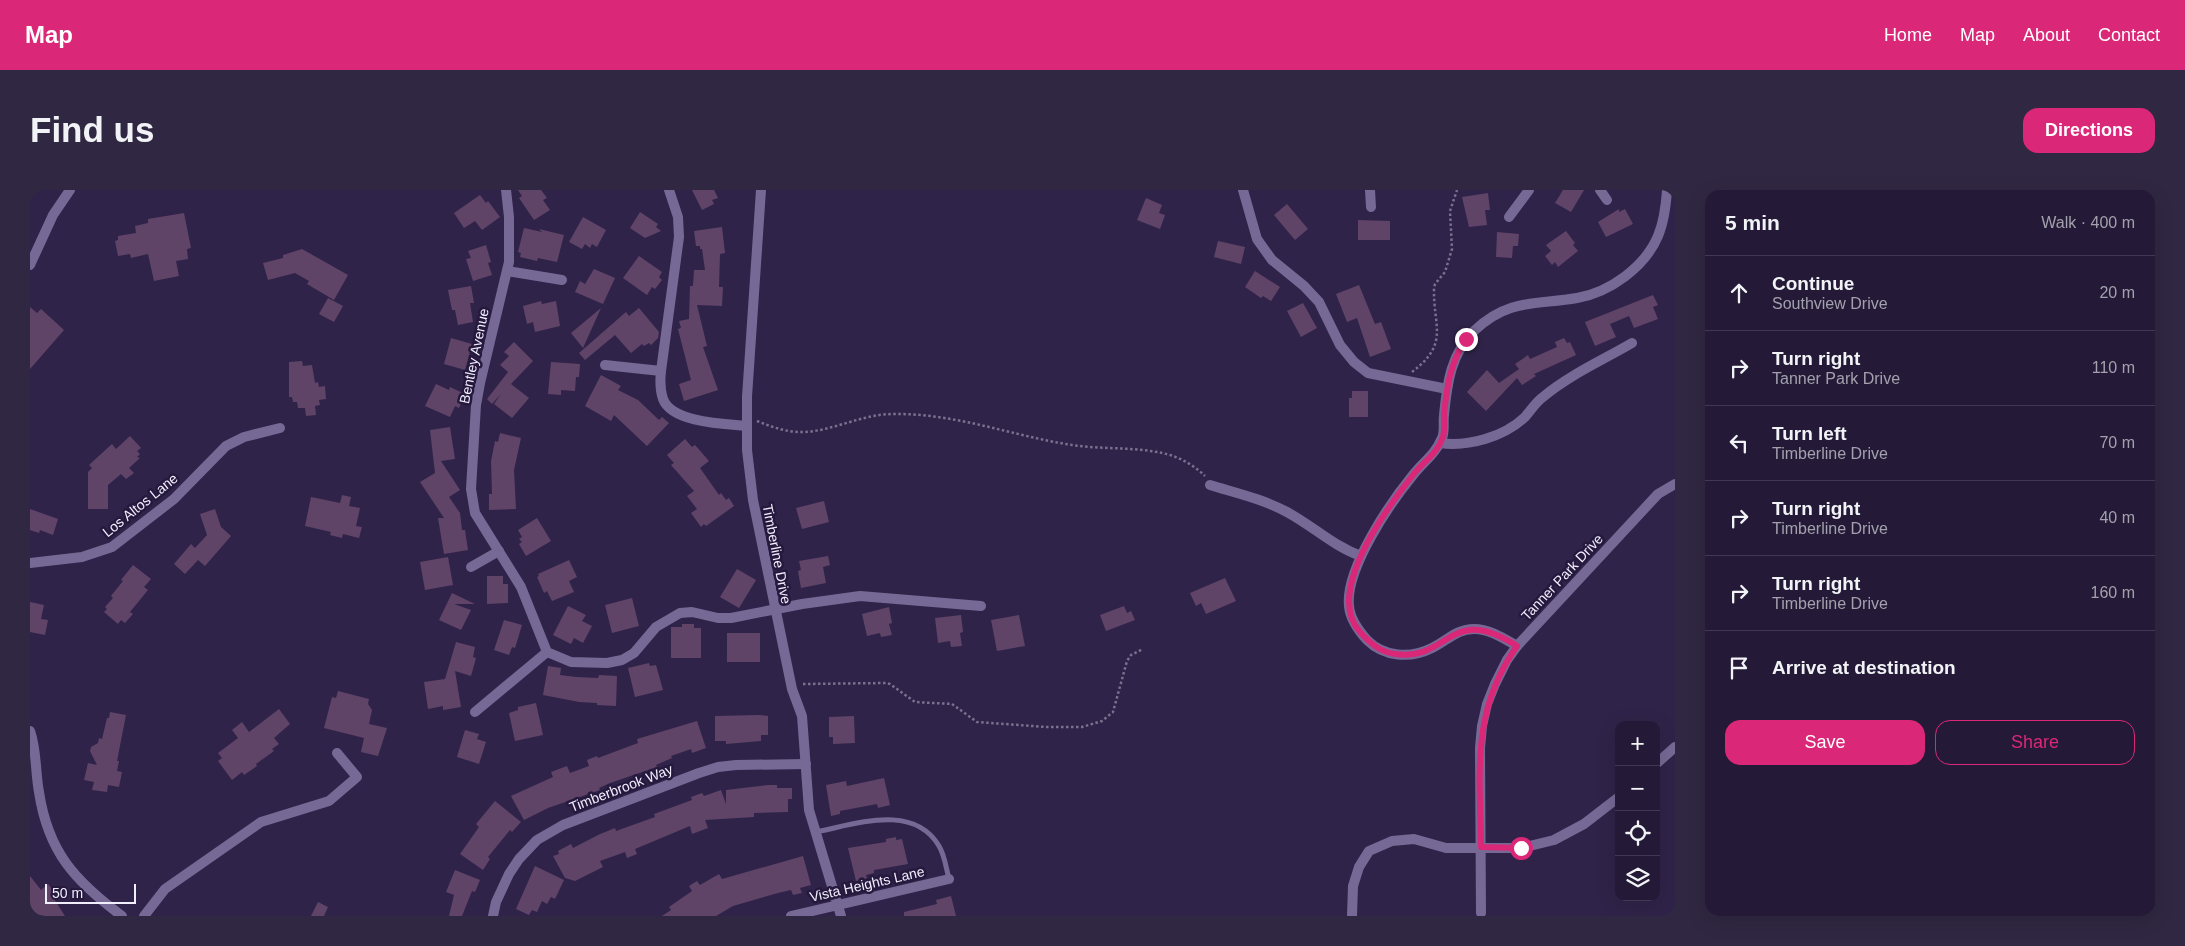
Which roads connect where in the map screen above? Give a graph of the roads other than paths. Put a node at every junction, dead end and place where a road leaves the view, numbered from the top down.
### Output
1 (70, 190) edge
2 (506, 190) edge
3 (669, 190) edge
4 (761, 190) edge
5 (1243, 190) edge
6 (1370, 190) edge
7 (1530, 190) edge
8 (1600, 190) edge
9 (1667, 190) edge
10 (1607, 200) dead end
11 (1371, 208) dead end
12 (1509, 218) dead end
13 (30, 265) edge
14 (507, 272) junction
15 (562, 280) dead end
16 (1632, 344) dead end
17 (605, 365) dead end
18 (661, 371) junction
19 (1447, 389) junction
20 (747, 421) junction
21 (280, 428) dead end
22 (1440, 443) junction
23 (1675, 484) edge
24 (1210, 485) road end
25 (499, 551) junction
26 (1361, 556) junction
27 (30, 563) edge
28 (471, 567) dead end
29 (980, 606) dead end
30 (775, 610) junction
31 (1517, 646) junction
32 (547, 652) junction
33 (475, 712) dead end
34 (30, 731) edge
35 (1675, 747) edge
36 (337, 753) dead end
37 (1660, 760) edge
38 (806, 764) junction
39 (1615, 800) edge
40 (815, 832) junction
41 (1481, 847) junction
42 (949, 879) joint
43 (839, 904) junction
44 (1481, 913) dead end
45 (122, 916) edge
46 (144, 916) edge
47 (494, 916) edge
48 (791, 916) edge
49 (841, 916) edge
50 (1352, 916) edge

1 - 13 street
2 - 14 street, Bentley Avenue
3 - 18 street
4 - 20 street, Timberline Drive
5 - 19 street
6 - 11 street
7 - 12 street
8 - 10 street
9 - 19 street
14 - 15 street
14 - 25 street, Bentley Avenue
16 - 22 street
17 - 18 street
18 - 20 street
19 - 22 street
20 - 30 street, Timberline Drive
21 - 27 street, Los Altos Lane
22 - 26 street
23 - 31 street, Tanner Park Drive
24 - 26 street
25 - 28 street
25 - 32 street, Bentley Avenue
26 - 31 street
29 - 30 street
30 - 32 street
30 - 38 street, Timberline Drive
31 - 41 street, Tanner Park Drive
32 - 33 street
34 - 45 street
35 - 37 street
36 - 46 street
38 - 40 street, Timberline Drive
38 - 47 street, Timberbrook Way
39 - 41 street
40 - 42 lane
40 - 43 street, Timberline Drive
41 - 44 street, Tanner Park Drive
41 - 50 street
42 - 43 street, Vista Heights Lane
43 - 48 street, Vista Heights Lane
43 - 49 street, Timberline Drive

